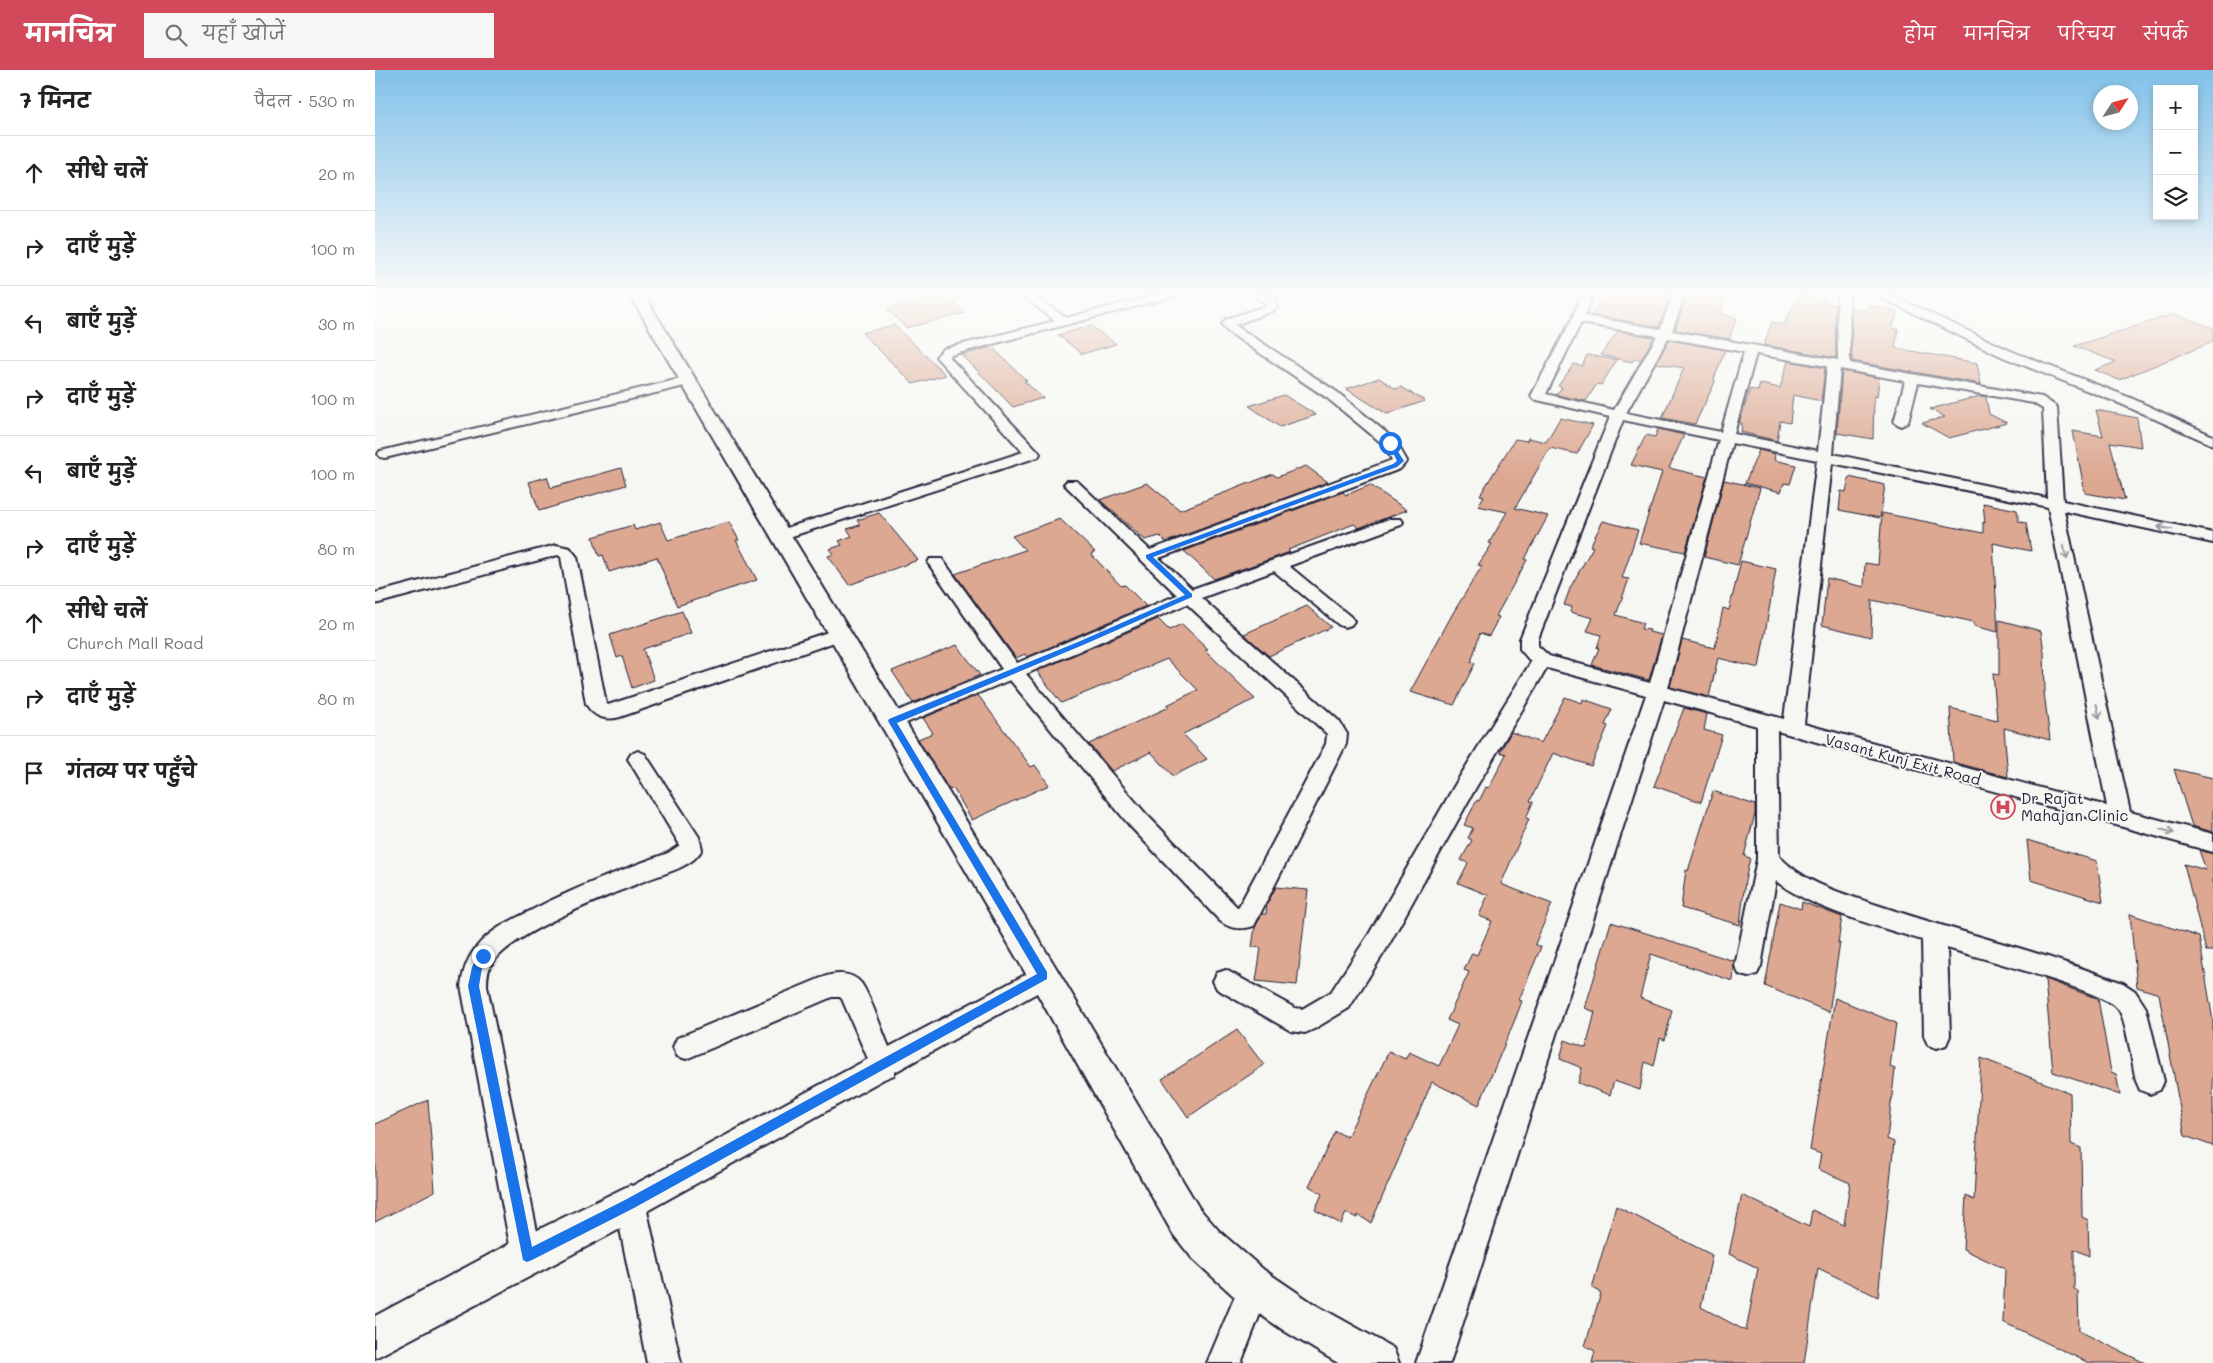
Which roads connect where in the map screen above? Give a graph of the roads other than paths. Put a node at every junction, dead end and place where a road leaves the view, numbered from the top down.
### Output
1 (673, 355) edge
2 (943, 355) edge
3 (1272, 355) edge
4 (1559, 355) edge
5 (1652, 355) edge
6 (1749, 355) edge
7 (1791, 355) edge
8 (1840, 355) edge
9 (2010, 355) edge
10 (1839, 364) junction
11 (2043, 374) dead end
12 (1913, 377) junction
13 (688, 380) junction
14 (2043, 402) junction
15 (1619, 415) junction
16 (1901, 422) dead end
17 (1725, 437) junction
18 (2213, 441) edge
19 (385, 454) dead end
20 (1825, 458) junction
21 (1072, 484) dead end
22 (2055, 504) junction
23 (1395, 522) dead end
24 (781, 535) junction
25 (2213, 538) edge
26 (1148, 556) junction
27 (936, 563) dead end
28 (1275, 564) junction
29 (1189, 596) junction
30 (375, 599) edge
31 (1345, 621) dead end
32 (840, 634) junction
33 (1542, 660) junction
34 (1013, 671) junction
35 (1657, 691) junction
36 (892, 721) junction
37 (1767, 722) junction
38 (1793, 729) junction
39 (638, 759) dead end
40 (2120, 818) junction
41 (2213, 843) edge
42 (1768, 859) junction
43 (1934, 935) junction
44 (1748, 966) dead end
45 (1044, 976) junction
46 (1226, 981) dead end
47 (1937, 1036) dead end
48 (687, 1047) dead end
49 (883, 1066) junction
50 (2149, 1081) dead end
51 (630, 1204) junction
52 (527, 1256) junction
53 (1254, 1288) junction
54 (375, 1338) edge
55 (664, 1363) edge
56 (1224, 1363) edge
57 (1377, 1363) edge
58 (1433, 1363) edge

1 - 13 street
2 - 24 street
3 - 26 street
4 - 15 street
5 - 15 street
6 - 17 street
7 - 10 street
8 - 10 street
9 - 18 street
10 - 12 street
10 - 20 street
11 - 14 street
12 - 14 street
12 - 16 street
13 - 19 street
13 - 24 street
14 - 22 street
15 - 17 street
15 - 33 street
17 - 20 street
17 - 35 street
20 - 22 street
20 - 38 street
21 - 26 street
25 -> 22 street
22 -> 40 street
23 - 28 street
24 - 32 street
26 - 29 street
27 - 34 street
28 - 29 street
28 - 31 street
29 - 34 street
29 - 34 street
30 - 32 street
32 - 36 street
33 - 35 street, Vasant Kunj Exit Road
33 - 46 street
34 - 36 street
35 - 37 street, Vasant Kunj Exit Road
35 - 58 street
36 - 45 street
37 - 38 street, Vasant Kunj Exit Road
37 - 42 street
38 - 40 street, Vasant Kunj Exit Road
39 - 52 street
40 -> 41 street, Vasant Kunj Exit Road
42 - 43 street
42 - 44 street
43 - 47 street
43 - 50 street
45 - 49 street
45 - 53 street
48 - 49 street
49 - 51 street
51 - 52 street
51 - 55 street
52 - 54 street
53 - 56 street
53 - 57 street

